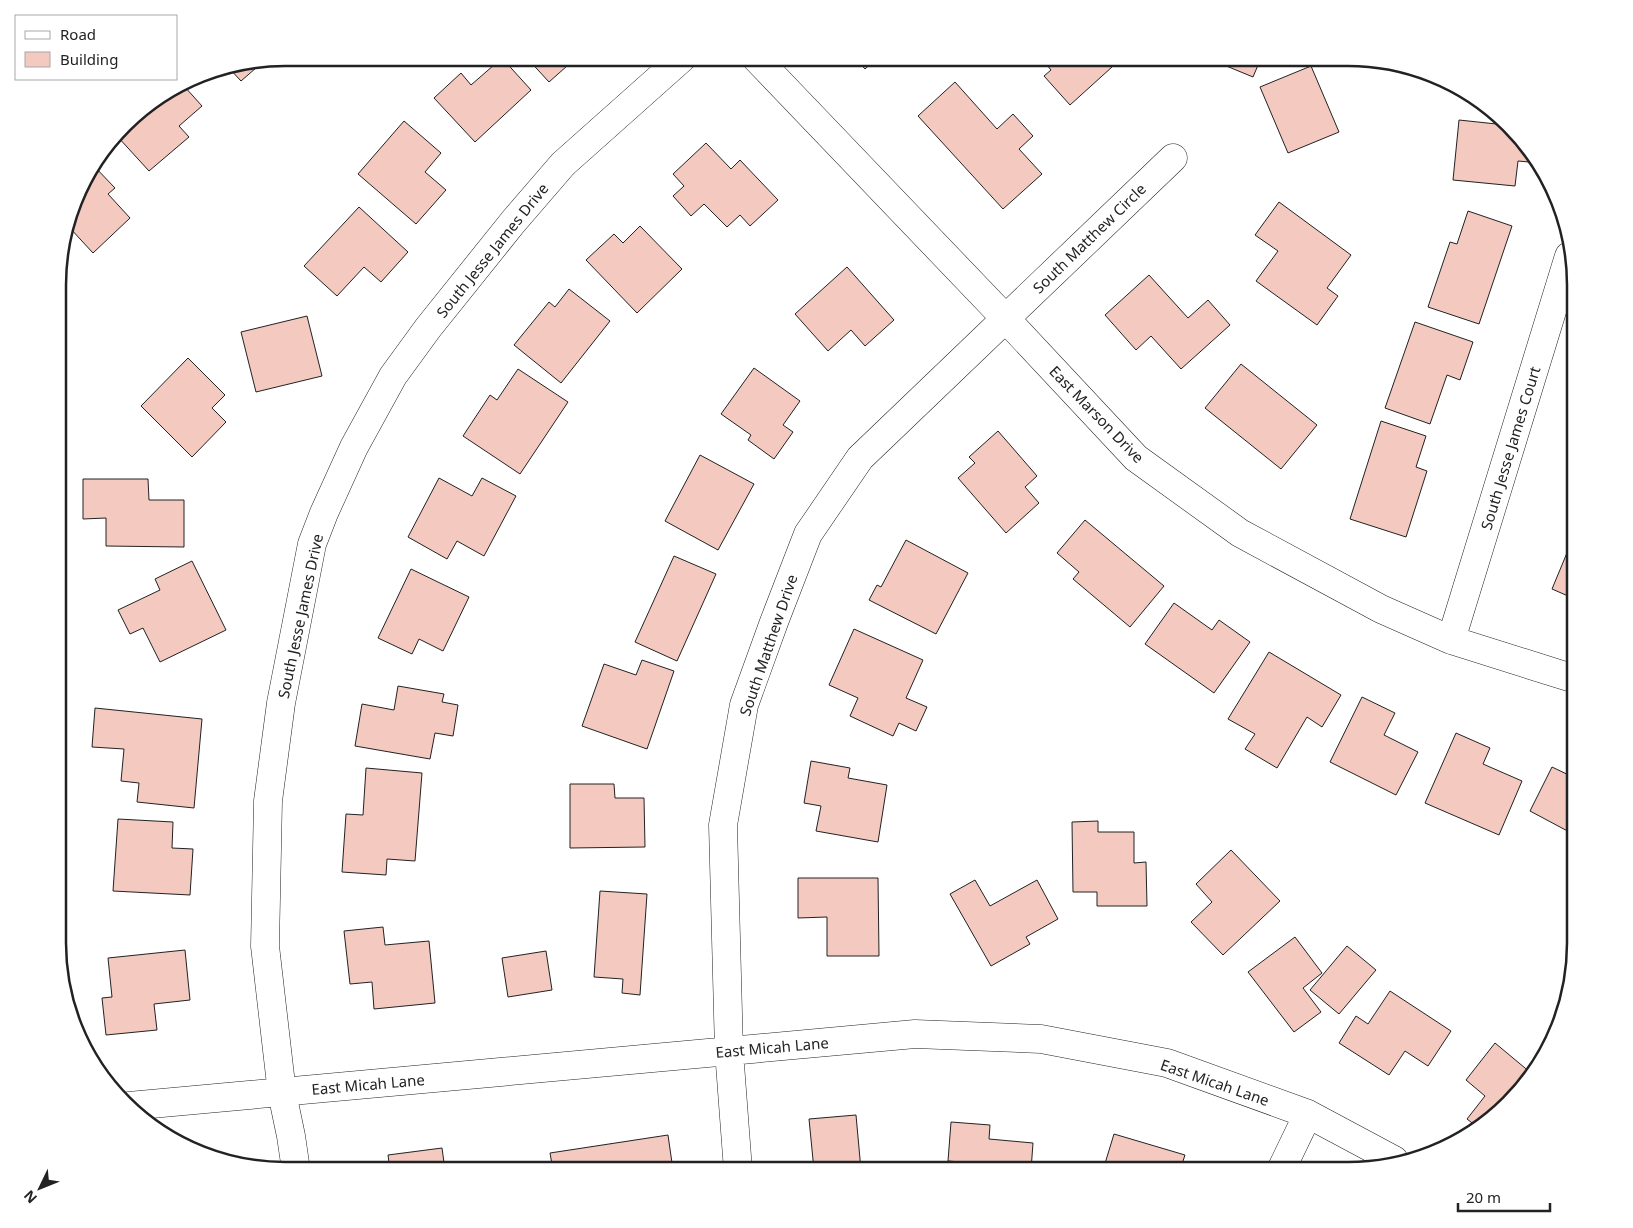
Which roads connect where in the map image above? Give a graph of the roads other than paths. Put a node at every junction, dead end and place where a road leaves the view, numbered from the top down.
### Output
1 (673, 66) edge
2 (764, 66) edge
3 (1173, 158) dead end
4 (1566, 267) edge
5 (1005, 318) junction
6 (1452, 640) junction
7 (1567, 676) edge
8 (729, 1050) junction
9 (282, 1093) junction
10 (139, 1105) edge
11 (1308, 1114) junction
12 (1390, 1158) edge
13 (295, 1162) edge
14 (737, 1162) edge
15 (1285, 1162) edge

1 - 9 street, South Jesse James Drive
2 - 5 street, East Marson Drive
3 - 5 street, South Matthew Circle
4 - 6 street, South Jesse James Court
5 - 6 street, East Marson Drive
5 - 8 street, South Matthew Drive
6 - 7 street, East Marson Drive
8 - 9 street, East Micah Lane
8 - 11 street, East Micah Lane
8 - 14 street, South Matthew Drive
9 - 10 street, East Micah Lane
9 - 13 street, South Jesse James Drive
11 - 12 street, East Micah Lane
11 - 15 street

